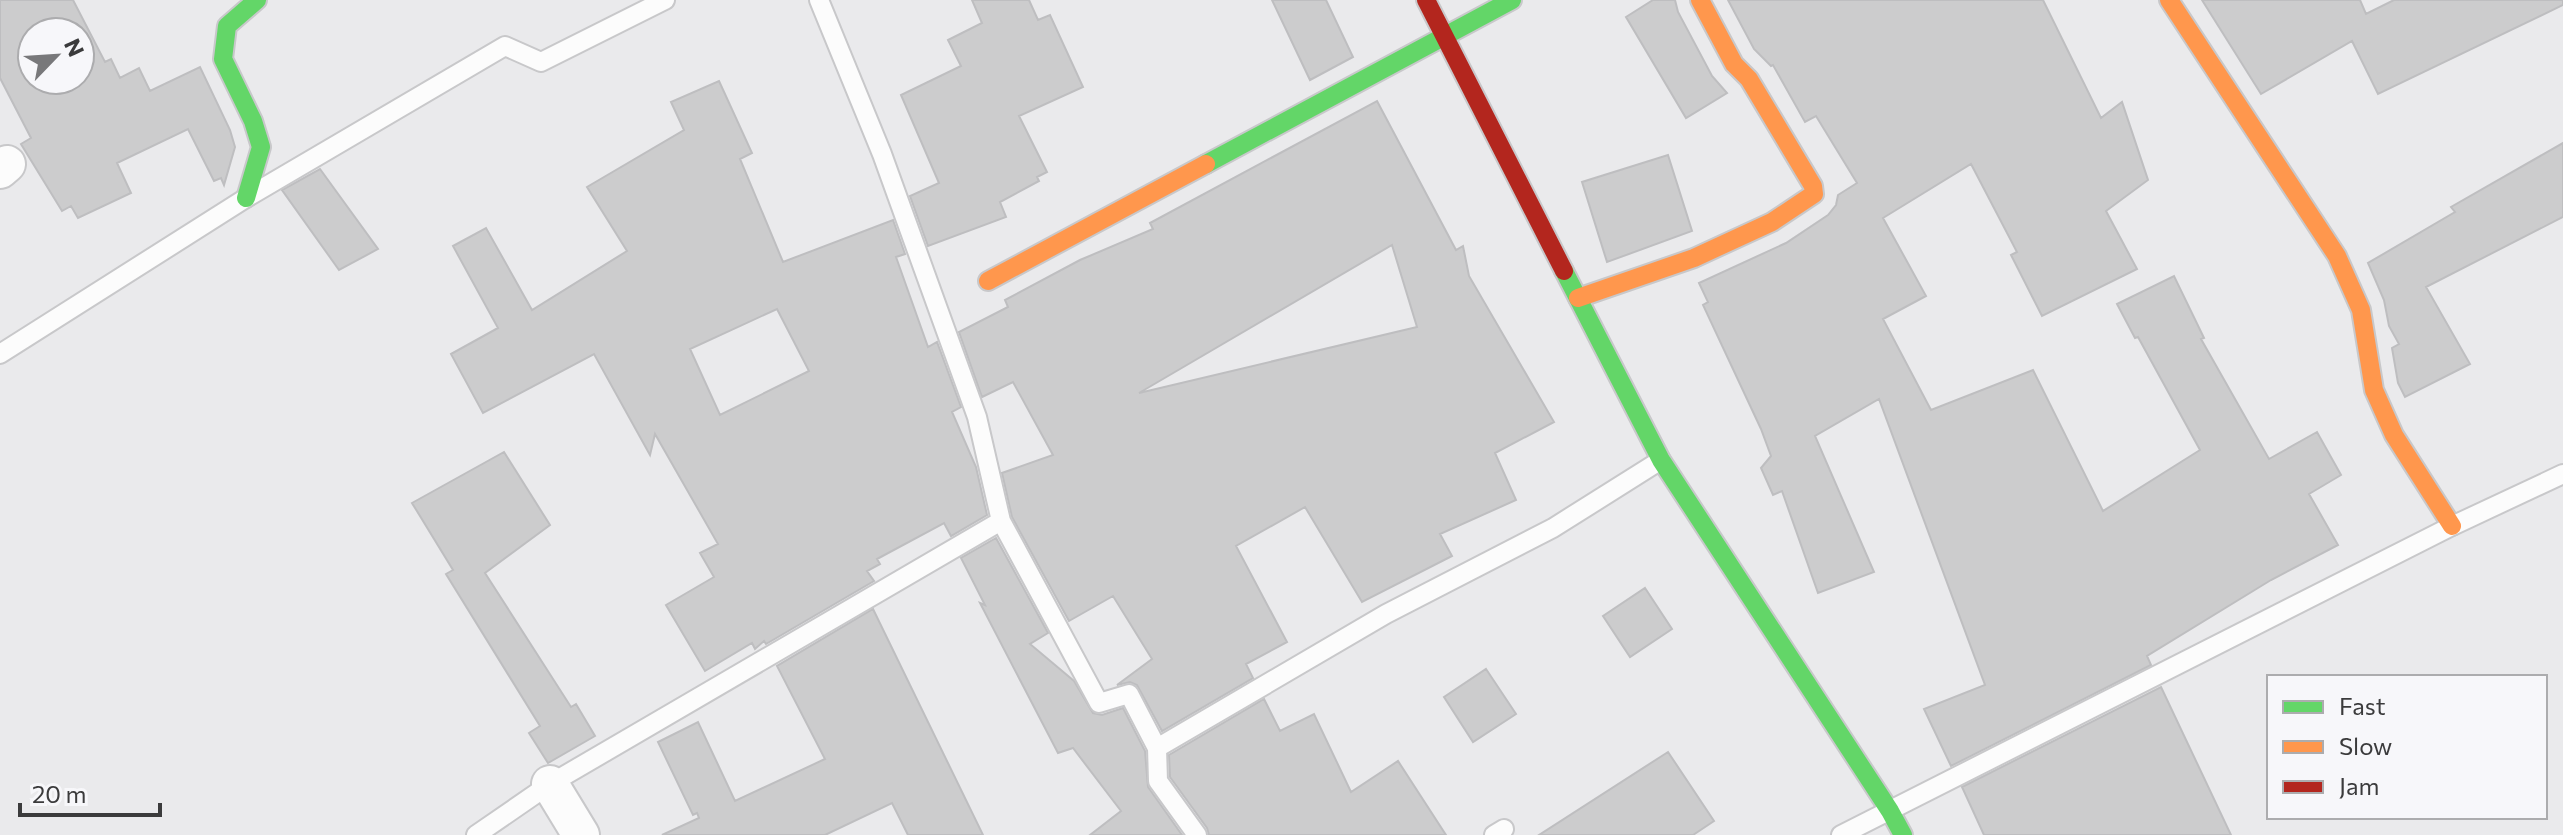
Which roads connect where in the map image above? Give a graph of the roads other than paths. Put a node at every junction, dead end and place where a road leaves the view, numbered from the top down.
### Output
1 (257, 0) edge
2 (665, 0) edge
3 (819, 0) edge
4 (1426, 0) edge
5 (1512, 0) edge
6 (1700, 0) edge
7 (2169, 0) edge
8 (1444, 35) junction
9 (246, 198) junction
10 (988, 281) dead end
11 (1578, 298) junction
12 (0, 354) edge
13 (1661, 460) junction
14 (2563, 474) edge
15 (1001, 521) junction
16 (2452, 526) junction
17 (1157, 748) junction
18 (550, 784) junction
19 (1890, 811) junction
20 (476, 835) edge
21 (581, 835) edge
22 (1197, 835) edge
23 (1841, 835) edge
24 (1903, 835) edge

1 - 9 street
2 - 9 lane
3 - 15 lane
4 - 8 street
5 - 8 street
6 - 11 street
7 - 16 street
8 - 10 street
8 - 11 street
9 - 12 lane
11 - 13 street
13 - 17 lane
13 - 19 street
14 - 16 lane
15 - 17 lane
15 - 18 lane
16 - 19 lane
17 - 22 lane
18 - 20 lane
18 - 21 street
19 - 23 lane
19 - 24 street

